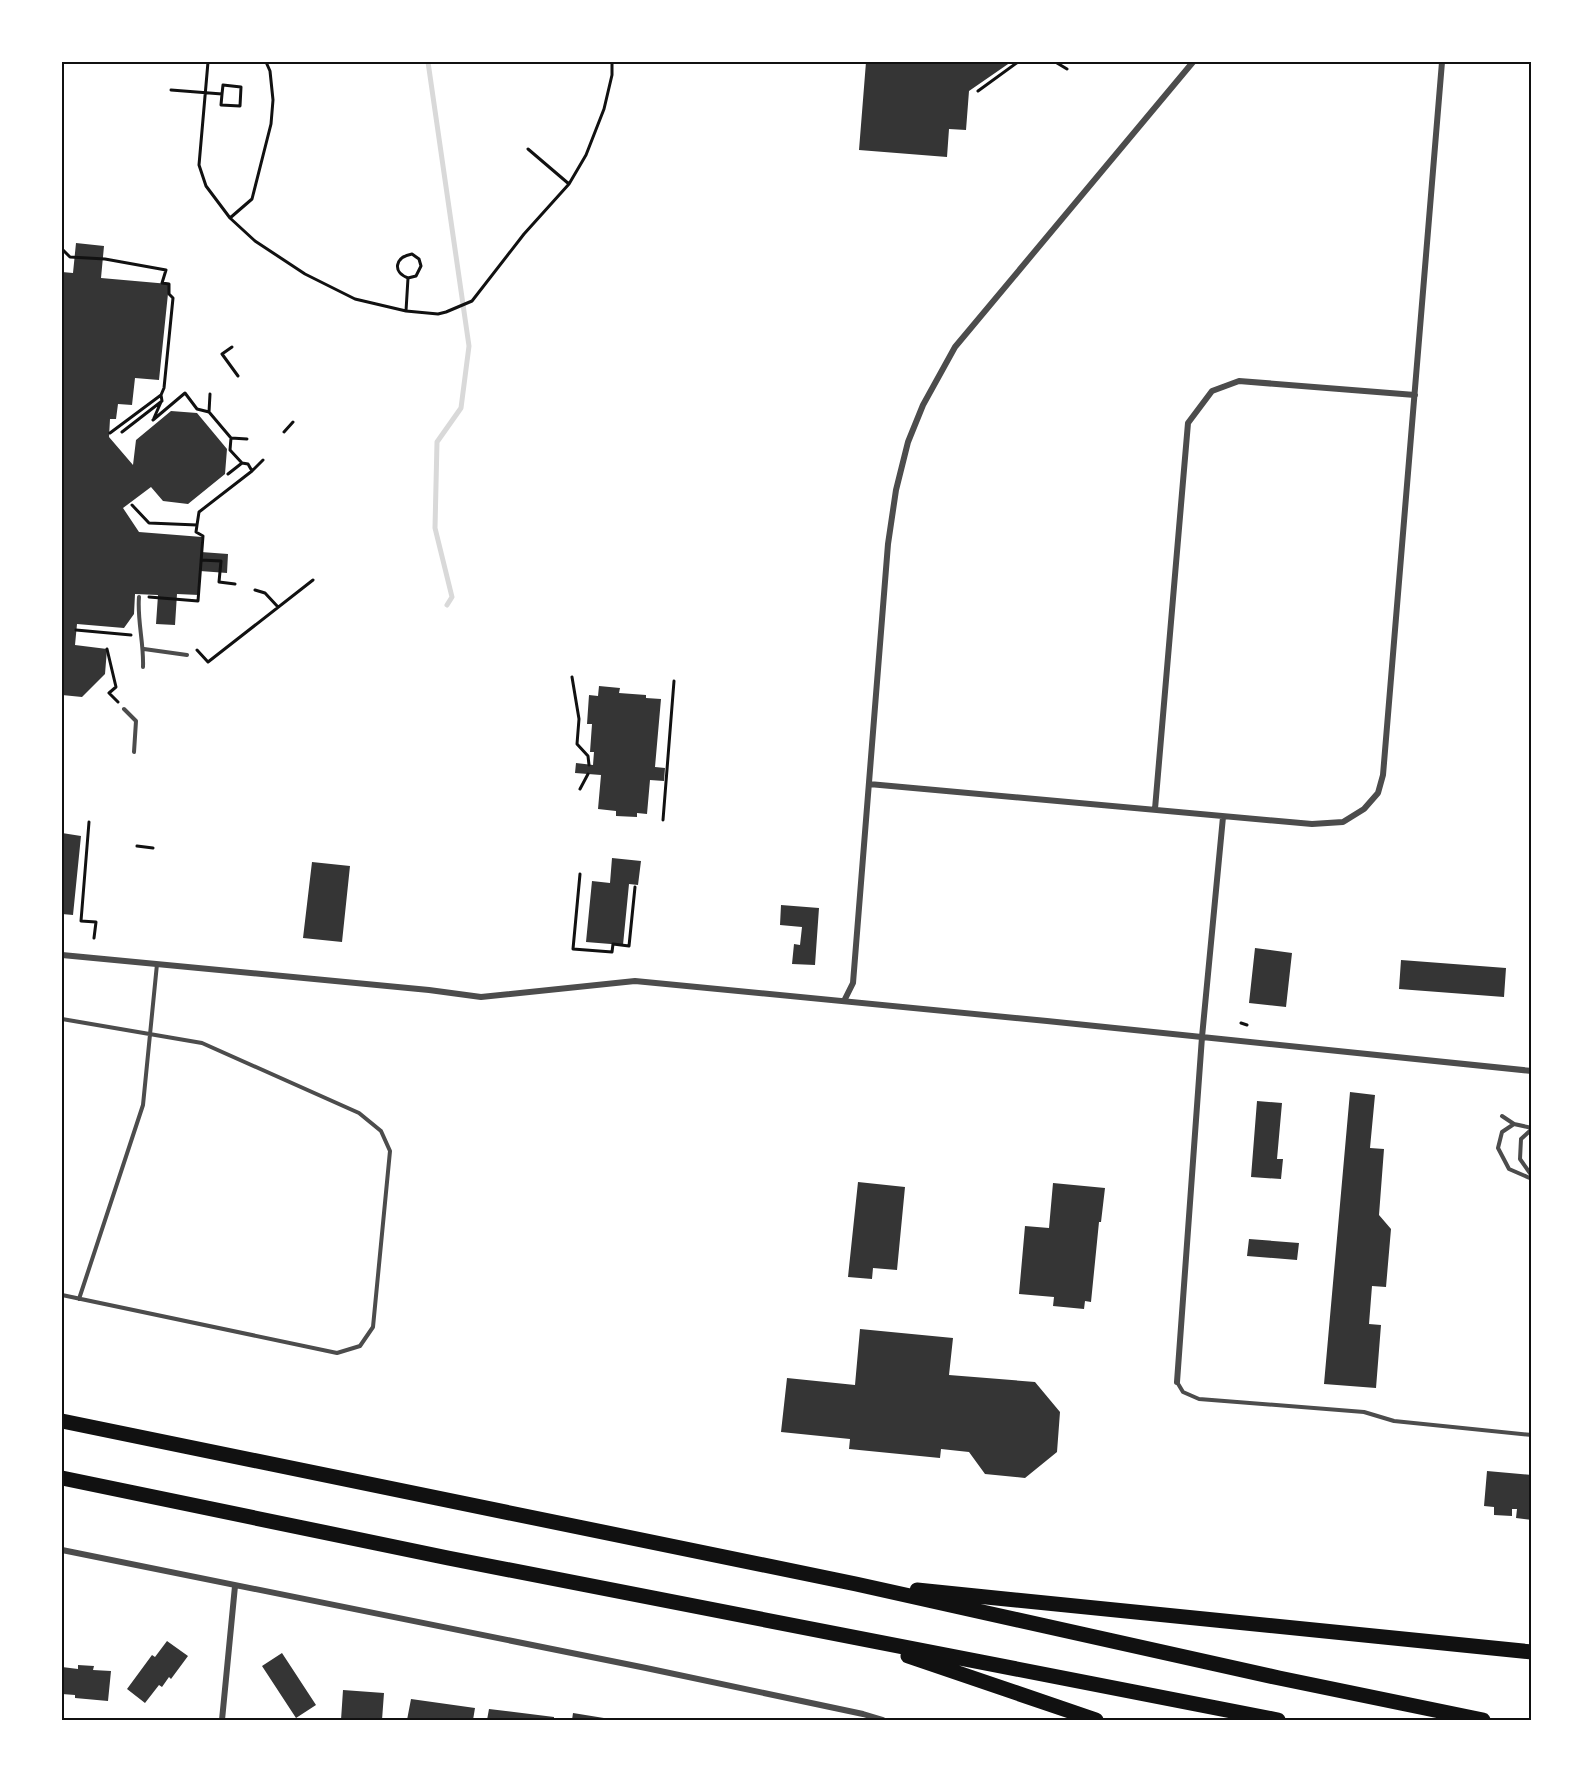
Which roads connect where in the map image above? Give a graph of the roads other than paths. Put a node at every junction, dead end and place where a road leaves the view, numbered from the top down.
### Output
1 (1193, 62) edge
2 (1442, 62) edge
3 (1415, 395) junction
4 (139, 597) road end
5 (144, 649) junction
6 (187, 656) dead end
7 (143, 667) dead end
8 (124, 709) road end
9 (134, 752) dead end
10 (869, 784) junction
11 (1155, 810) junction
12 (1222, 817) junction
13 (62, 955) edge
14 (157, 964) junction
15 (844, 1001) junction
16 (62, 1019) edge
17 (150, 1034) junction
18 (1202, 1037) junction
19 (1532, 1071) edge
20 (1502, 1116) dead end
21 (1514, 1124) junction
22 (1532, 1128) edge
23 (1532, 1177) edge
24 (62, 1295) edge
25 (79, 1299) junction
26 (1178, 1382) joint
27 (62, 1421) edge
28 (1532, 1435) edge
29 (62, 1478) edge
30 (62, 1550) edge
31 (856, 1584) junction
32 (235, 1586) junction
33 (848, 1636) junction
34 (1532, 1652) edge
35 (222, 1720) edge
36 (883, 1720) edge
37 (1096, 1720) edge
38 (1278, 1720) edge
39 (1484, 1720) edge

1 - 10 street
2 - 3 street
3 - 11 street
3 - 12 street
4 - 5 lane
5 - 6 lane
5 - 7 lane
8 - 9 lane
10 - 11 street
10 - 15 street
11 - 12 street
12 - 18 street
13 - 14 street
14 - 15 street
14 - 17 lane
15 - 18 street
16 - 17 lane
17 - 25 lane
17 - 25 lane
18 - 19 street
18 - 26 street
20 - 21 lane
21 - 22 lane
21 - 23 lane
22 - 23 lane
24 - 25 lane
26 - 28 lane
27 - 31 highway
29 - 33 highway
30 - 32 street
31 - 34 highway
31 - 39 highway
32 - 35 street
32 - 36 street
33 - 37 highway
33 - 38 highway

